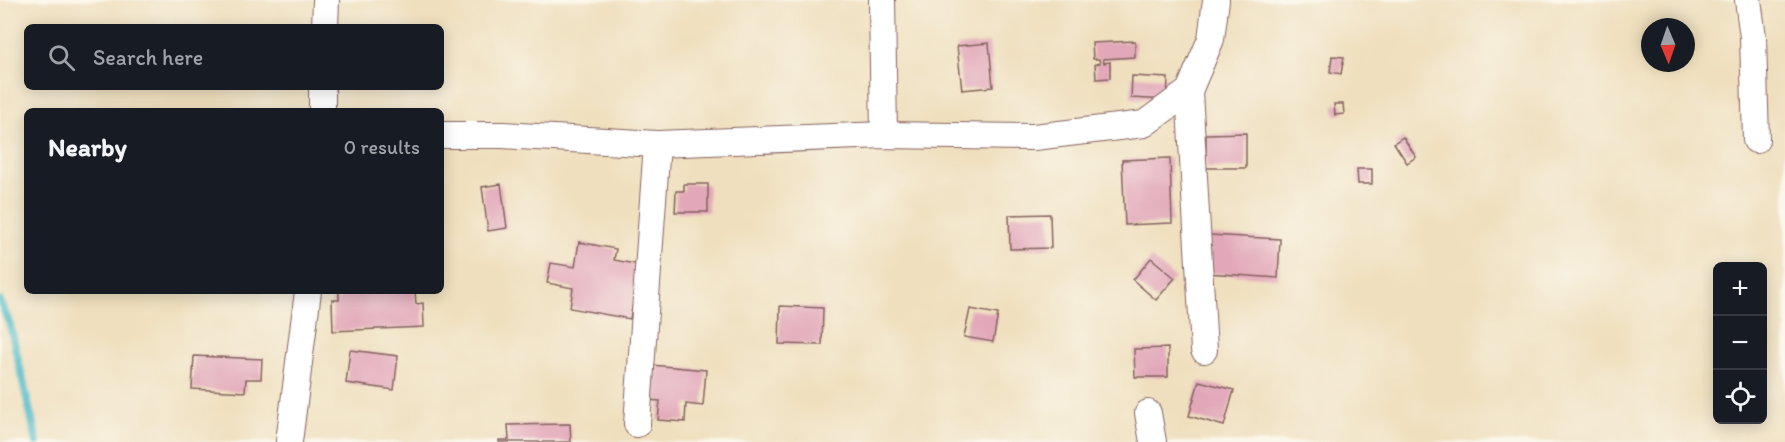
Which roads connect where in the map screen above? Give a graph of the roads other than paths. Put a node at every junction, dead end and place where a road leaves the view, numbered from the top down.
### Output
1 (326, 0) edge
2 (882, 0) edge
3 (1216, 0) edge
4 (1748, 0) edge
5 (325, 24) edge
6 (322, 90) edge
7 (1189, 91) junction
8 (322, 108) edge
9 (444, 135) edge
10 (884, 135) junction
11 (1756, 140) dead end
12 (657, 144) junction
13 (308, 294) edge
14 (1204, 350) dead end
15 (1148, 413) dead end
16 (637, 424) dead end
17 (289, 442) edge
18 (1153, 442) edge

1 - 5 street
2 - 10 street
3 - 7 street
4 - 11 street
6 - 8 street
7 - 10 street
7 - 14 street
9 - 12 street
10 - 12 street
12 - 16 street
13 - 17 street
15 - 18 street

